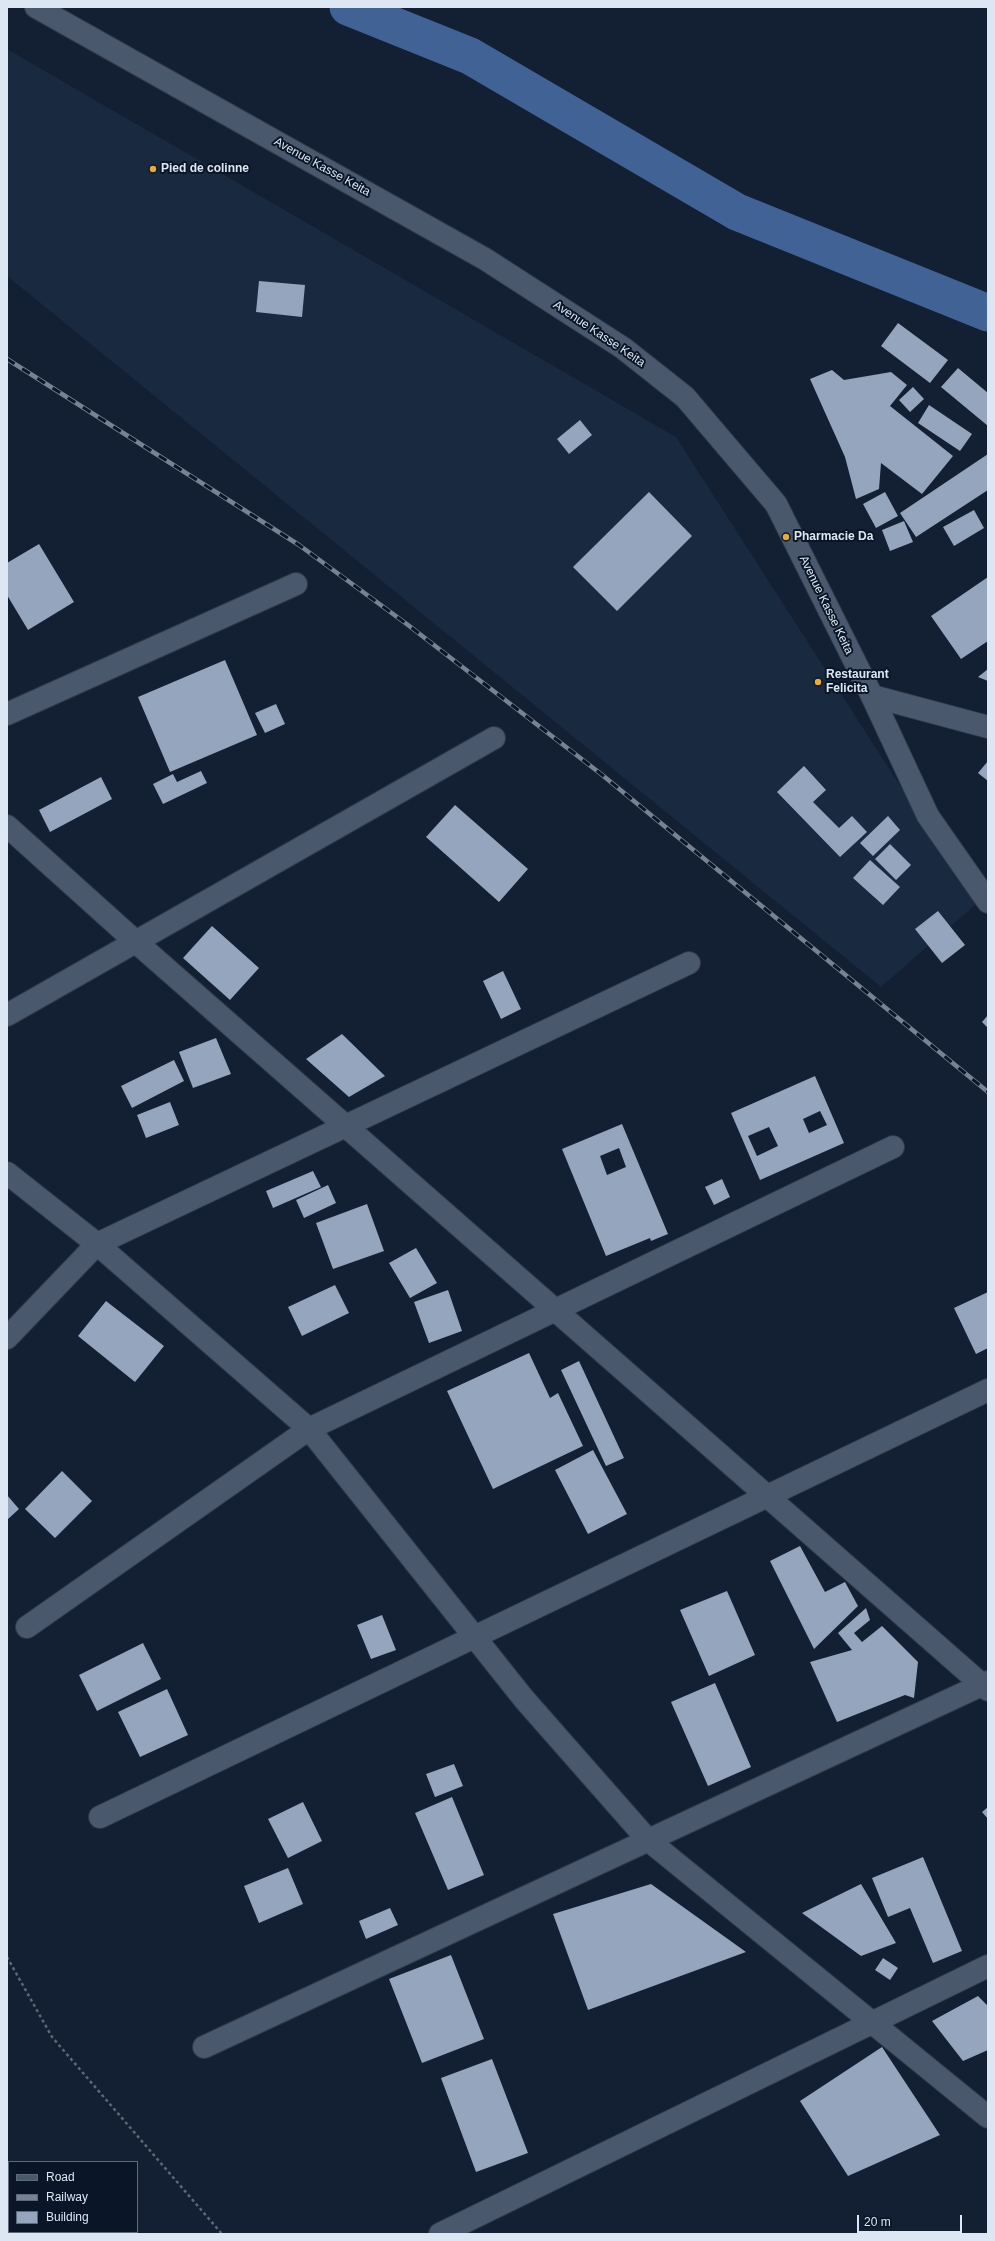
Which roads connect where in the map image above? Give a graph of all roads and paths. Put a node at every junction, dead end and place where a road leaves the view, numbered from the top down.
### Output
1 (36, 7) edge
2 (296, 584) dead end
3 (872, 696) junction
4 (7, 714) edge
5 (988, 727) edge
6 (494, 738) dead end
7 (7, 826) edge
8 (988, 902) edge
9 (136, 942) junction
10 (689, 963) dead end
11 (7, 1015) edge
12 (346, 1126) junction
13 (893, 1147) dead end
14 (7, 1173) edge
15 (97, 1244) junction
16 (556, 1310) junction
17 (7, 1338) edge
18 (988, 1390) edge
19 (309, 1429) junction
20 (767, 1496) junction
21 (28, 1627) dead end
22 (474, 1637) junction
23 (986, 1686) edge
24 (100, 1817) dead end
25 (648, 1840) junction
26 (7, 1957) edge
27 (988, 1966) edge
28 (872, 2022) junction
29 (204, 2047) dead end
30 (988, 2117) edge
31 (222, 2234) edge
32 (440, 2234) edge

1 - 3 street, Avenue Kasse Keita
2 - 4 street
3 - 5 street
3 - 8 street, Avenue Kasse Keita
6 - 9 street
7 - 9 street
9 - 11 street
9 - 12 street
10 - 12 street
12 - 15 street
12 - 16 street
13 - 16 street
14 - 15 street
15 - 17 street
15 - 19 street
16 - 19 street
16 - 20 street
18 - 20 street
19 - 21 street
19 - 22 street
20 - 22 street
20 - 23 street
22 - 24 street
22 - 25 street
23 - 25 street
25 - 28 street
25 - 29 street
26 - 31 path
27 - 28 street
28 - 30 street
28 - 32 street

